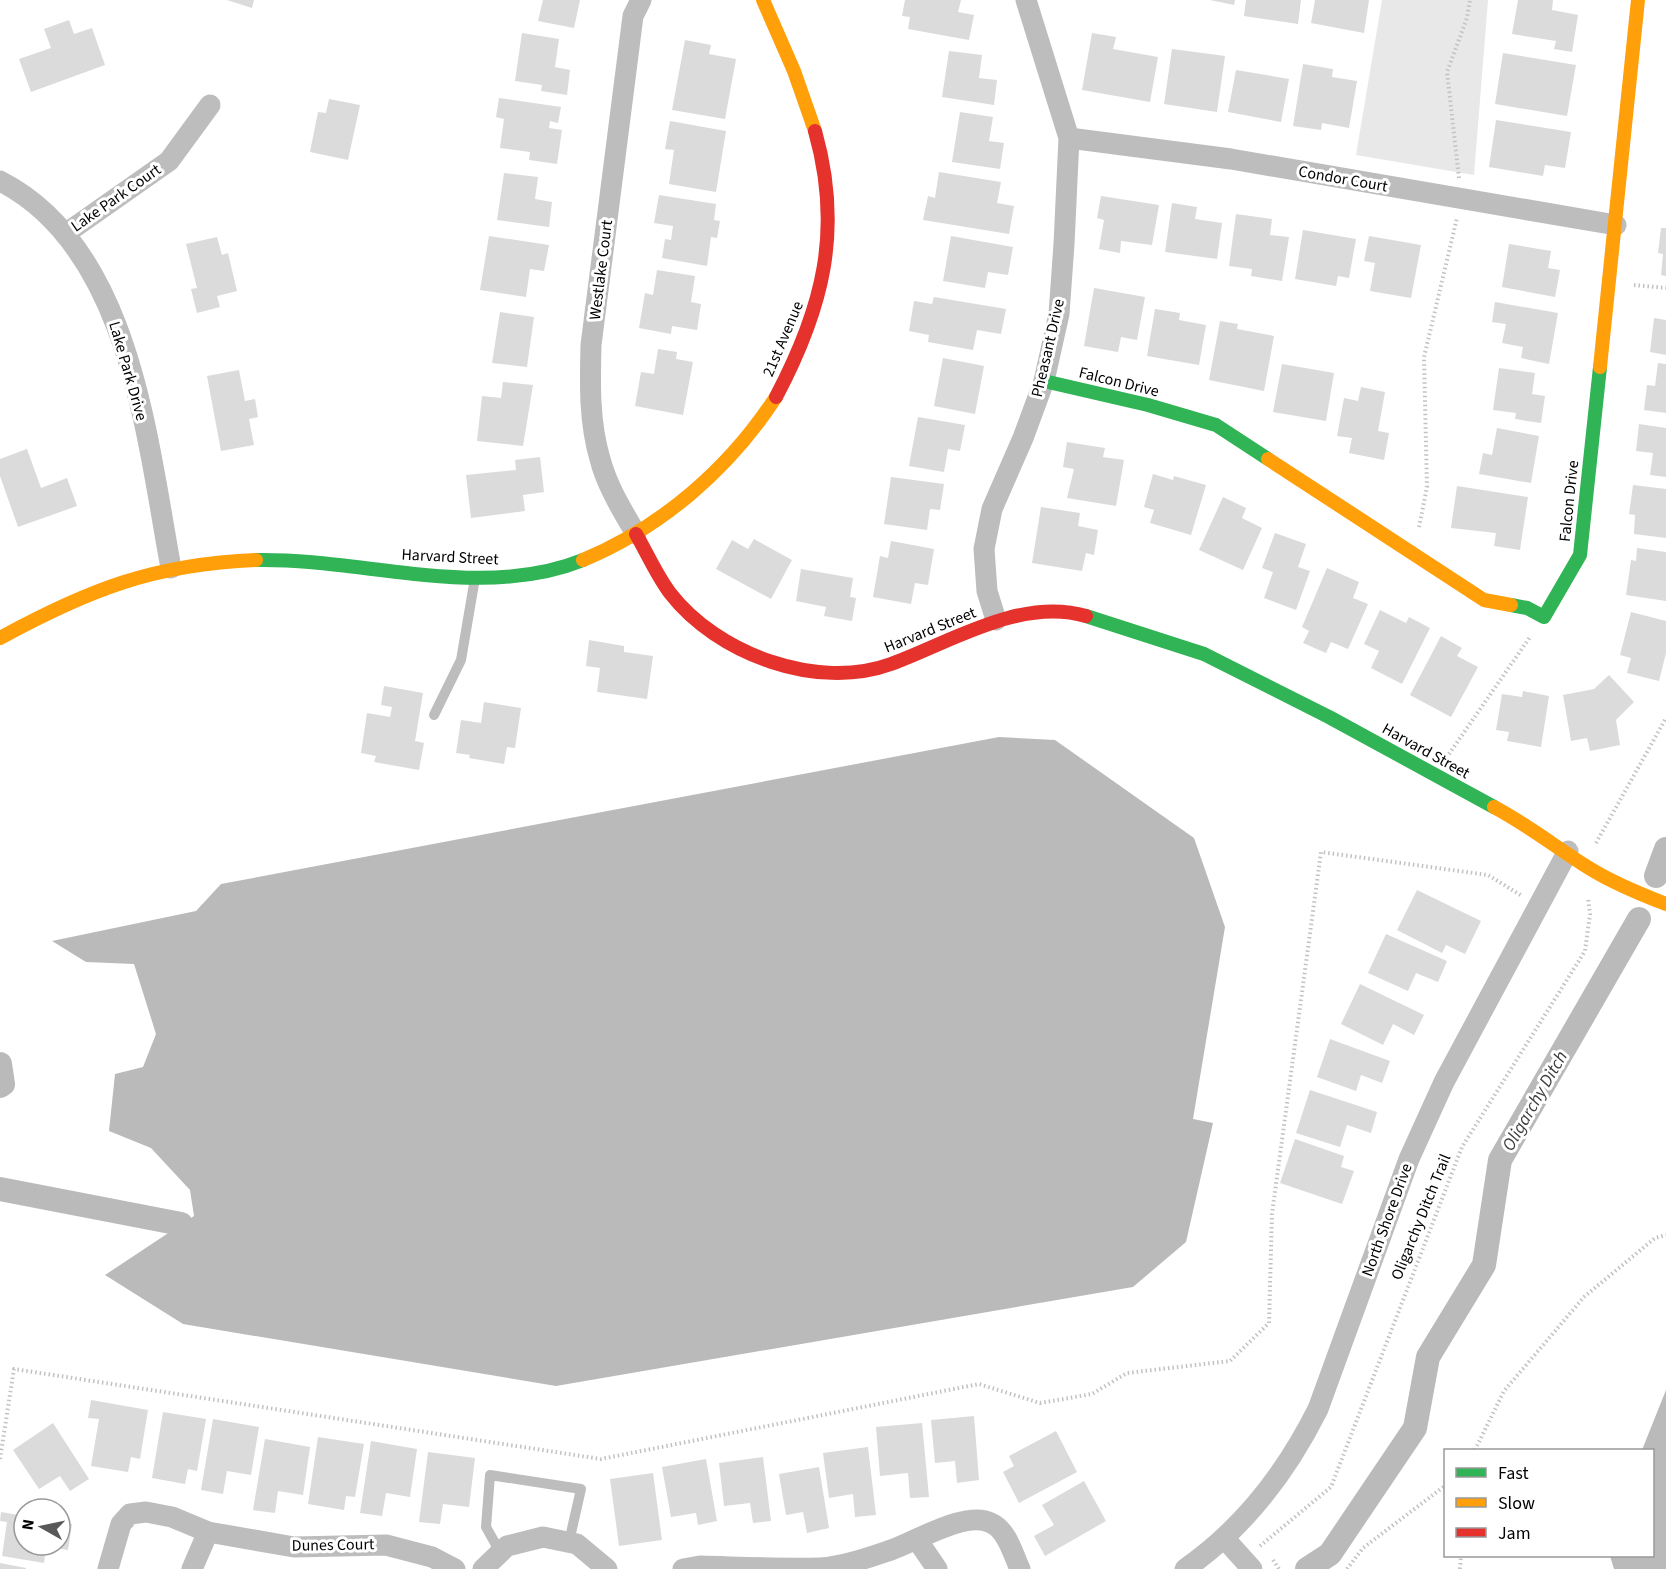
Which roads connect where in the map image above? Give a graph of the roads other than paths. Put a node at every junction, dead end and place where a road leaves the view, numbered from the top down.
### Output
1 (641, 0) edge
2 (763, 0) edge
3 (1026, 0) edge
4 (1638, 0) edge
5 (210, 105) dead end
6 (1069, 138) junction
7 (0, 181) edge
8 (1616, 225) junction
9 (65, 234) junction
10 (1044, 381) junction
11 (636, 534) junction
12 (171, 568) junction
13 (475, 578) junction
14 (996, 621) junction
15 (0, 638) edge
16 (434, 715) dead end
17 (1568, 851) junction
18 (1666, 904) edge
19 (208, 1532) junction
20 (1225, 1539) junction
21 (918, 1540) junction
22 (569, 1542) junction
23 (500, 1552) junction
24 (108, 1569) edge
25 (192, 1569) edge
26 (455, 1569) edge
27 (483, 1569) edge
28 (607, 1569) edge
29 (683, 1569) edge
30 (937, 1569) edge
31 (1020, 1569) edge
32 (1185, 1569) edge
33 (1252, 1569) edge

1 - 11 street, Westlake Court
2 - 11 street, 21st Avenue
3 - 6 street, Pheasant Drive
4 - 8 street, Falcon Drive
5 - 9 street, Lake Park Court
6 - 8 street, Condor Court
6 - 10 street, Pheasant Drive
7 - 9 street, Lake Park Drive
8 - 10 street, Falcon Drive
9 - 12 street, Lake Park Drive
10 - 14 street, Pheasant Drive
11 - 13 street, Harvard Street
11 - 14 street, Harvard Street
12 - 13 street, Harvard Street
12 - 15 street, Harvard Street
13 - 16 lane
14 - 17 street, Harvard Street
17 - 18 street, Harvard Street
17 - 20 street, North Shore Drive
19 - 24 street, Dunes Court
19 - 25 street
19 - 26 street, Dunes Court
20 - 32 street, North Shore Drive
20 - 33 street
21 - 29 street
21 - 30 street
21 - 31 street
22 - 23 street
22 - 23 lane
22 - 28 street
23 - 27 street

